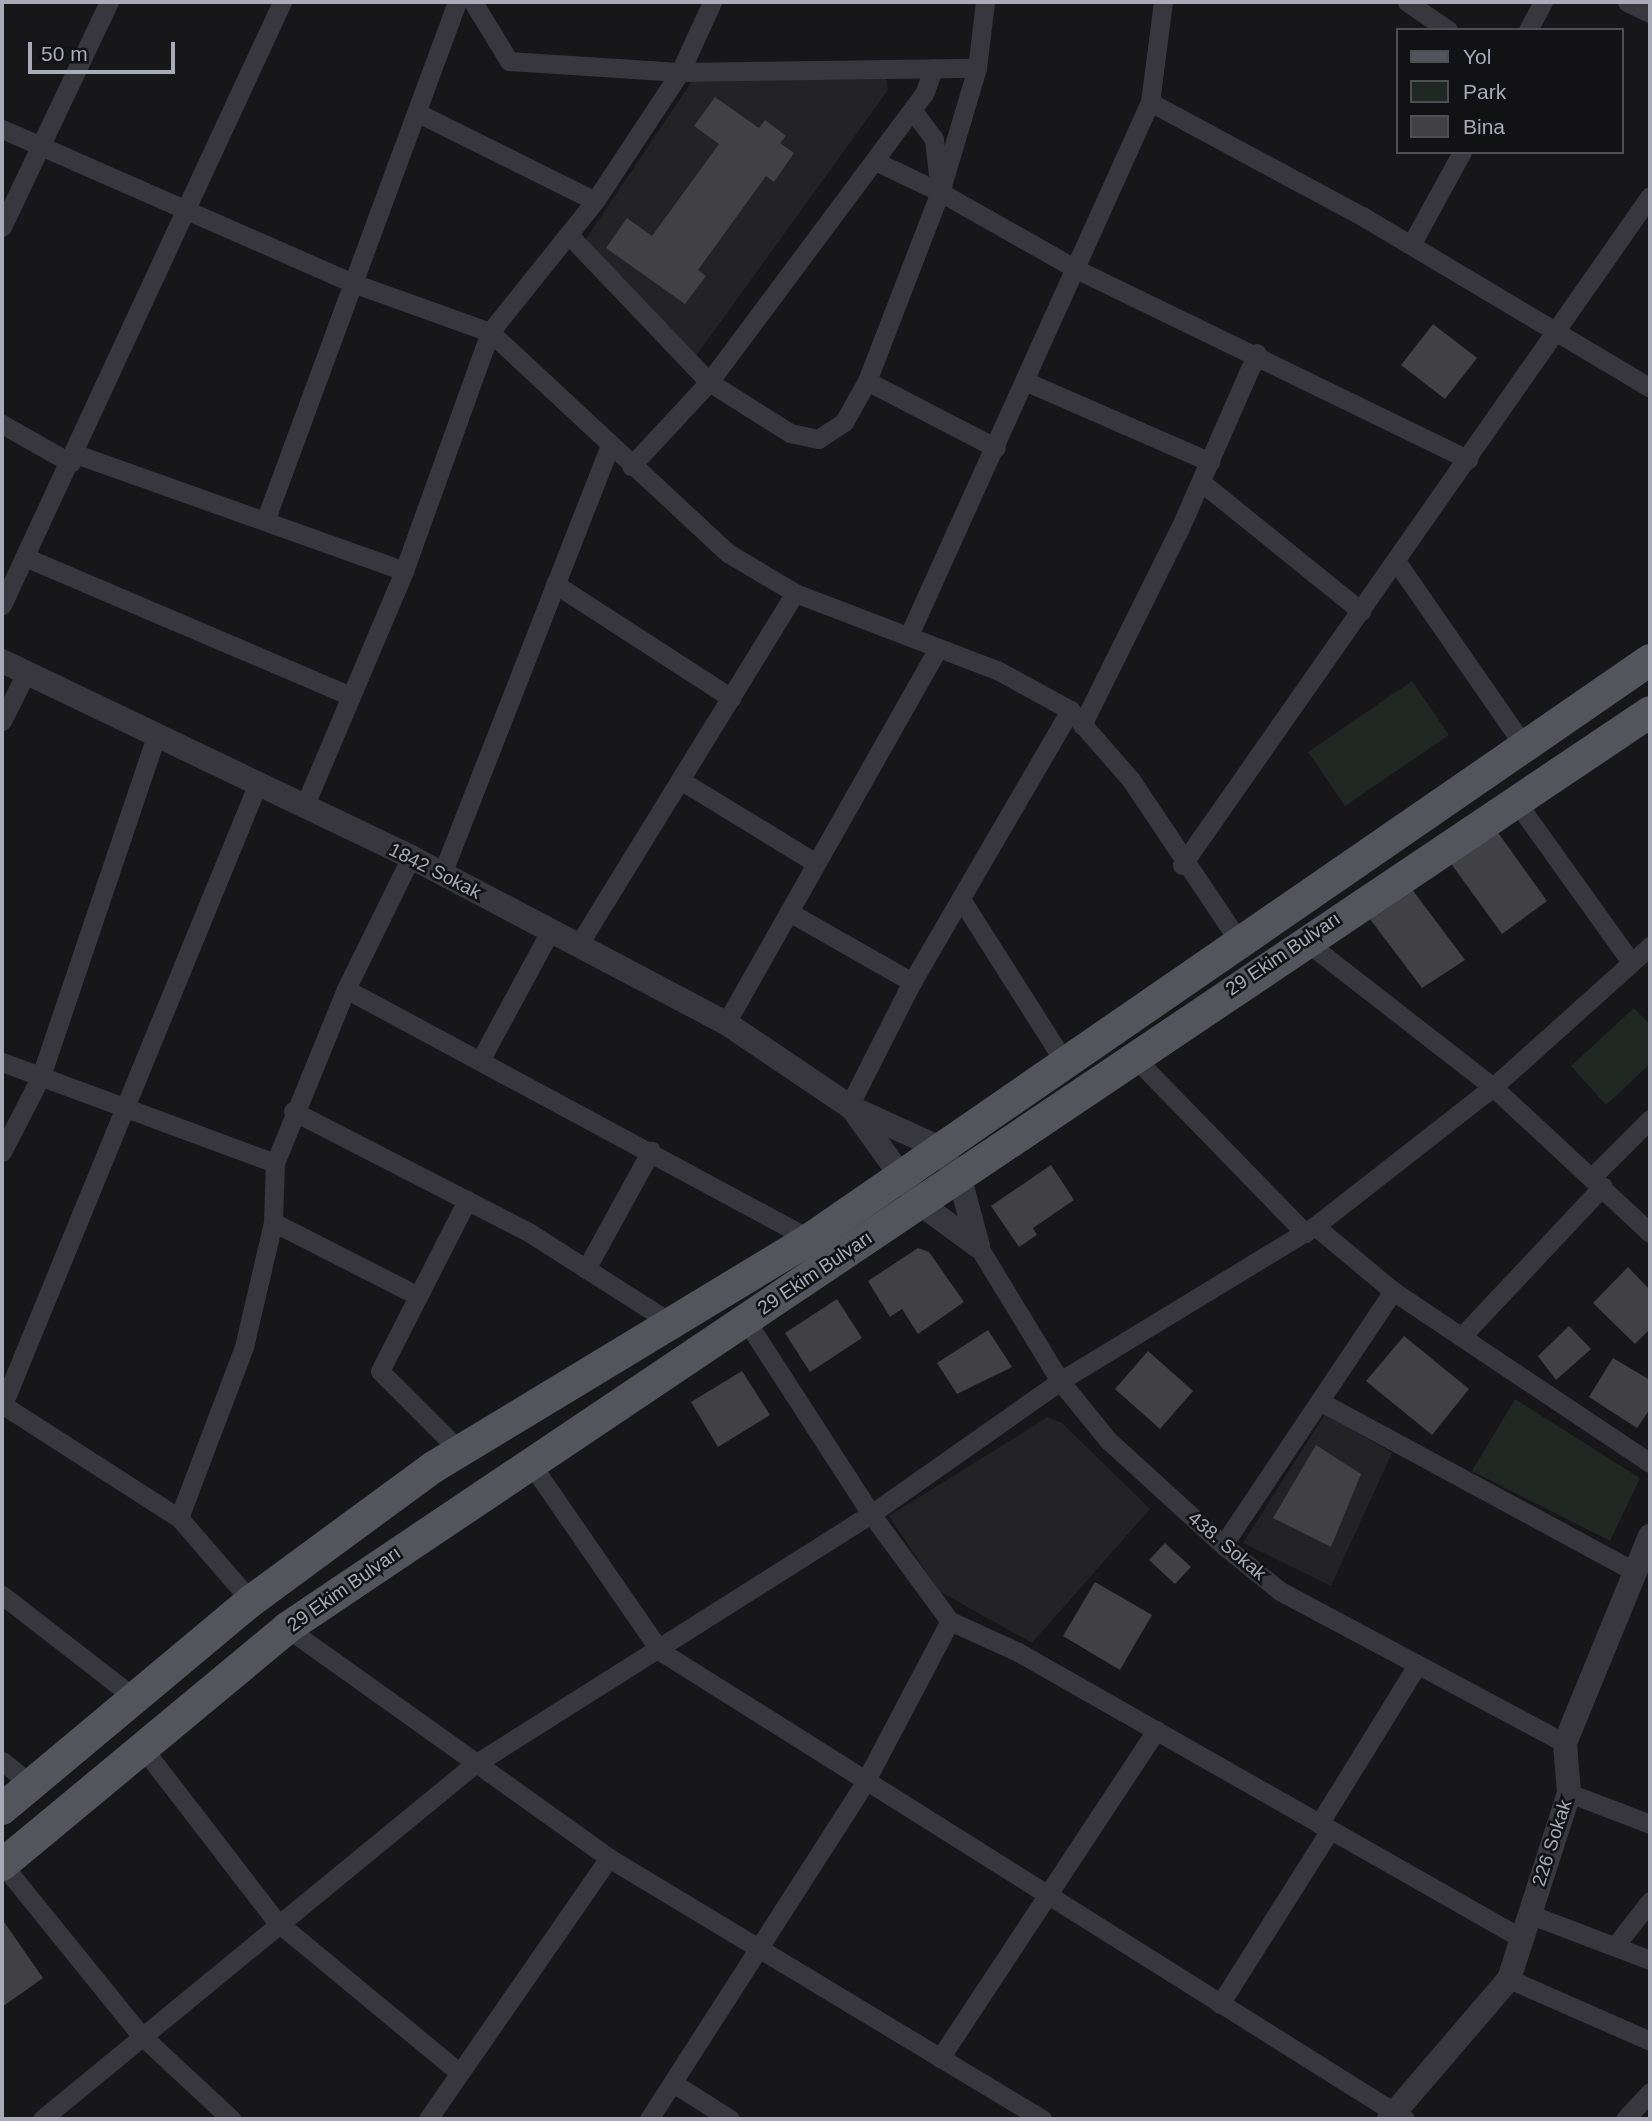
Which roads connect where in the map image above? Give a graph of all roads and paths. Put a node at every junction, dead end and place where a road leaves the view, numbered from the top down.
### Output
1 (109, 2) edge
2 (282, 2) edge
3 (457, 2) edge
4 (473, 2) edge
5 (712, 2) edge
6 (985, 2) edge
7 (1163, 2) edge
8 (1407, 2) edge
9 (1543, 2) edge
10 (1627, 2) edge
11 (1650, 13) edge
12 (1445, 28) edge
13 (1529, 28) edge
14 (977, 68) junction
15 (933, 69) junction
16 (680, 72) junction
17 (1150, 102) junction
18 (912, 110) junction
19 (420, 114) junction
20 (2, 129) edge
21 (40, 144) junction
22 (1461, 154) edge
23 (875, 161) junction
24 (940, 192) junction
25 (1650, 196) edge
26 (595, 201) junction
27 (187, 211) junction
28 (2, 227) edge
29 (569, 235) junction
30 (1411, 245) junction
31 (1076, 269) junction
32 (350, 282) junction
33 (490, 331) junction
34 (1558, 331) junction
35 (1257, 353) junction
36 (867, 380) junction
37 (709, 382) junction
38 (1027, 382) junction
39 (1650, 388) edge
40 (2, 424) edge
41 (610, 446) junction
42 (996, 448) junction
43 (73, 458) junction
44 (1468, 459) junction
45 (1210, 462) junction
46 (631, 466) junction
47 (1201, 482) junction
48 (265, 521) junction
49 (25, 557) junction
50 (1396, 561) junction
51 (404, 571) junction
52 (555, 584) junction
53 (795, 593) junction
54 (2, 605) edge
55 (1361, 611) junction
56 (909, 635) junction
57 (936, 652) junction
58 (1650, 660) edge
59 (2, 661) edge
60 (26, 673) junction
61 (351, 696) junction
62 (731, 698) junction
63 (1650, 712) edge
64 (1076, 717) junction
65 (2, 721) edge
66 (156, 736) junction
67 (1525, 747) junction
68 (680, 780) junction
69 (258, 783) junction
70 (1515, 800) junction
71 (304, 807) junction
72 (411, 857) junction
73 (816, 863) junction
74 (1182, 865) junction
75 (442, 874) junction
76 (961, 899) junction
77 (789, 912) junction
78 (550, 931) junction
79 (1304, 940) junction
80 (1240, 943) junction
81 (579, 944) junction
82 (1642, 957) edge
83 (912, 982) junction
84 (346, 989) junction
85 (726, 1023) junction
86 (1133, 1056) junction
87 (482, 1057) junction
88 (2, 1062) edge
89 (1064, 1062) junction
90 (41, 1076) junction
91 (1493, 1087) junction
92 (851, 1107) junction
93 (126, 1111) junction
94 (293, 1111) junction
95 (1650, 1119) edge
96 (938, 1147) junction
97 (651, 1151) junction
98 (2, 1152) edge
99 (275, 1163) junction
100 (899, 1174) junction
101 (960, 1179) junction
102 (1598, 1181) junction
103 (467, 1200) junction
104 (922, 1205) junction
105 (273, 1222) junction
106 (1310, 1230) junction
107 (1650, 1233) edge
108 (810, 1239) junction
109 (978, 1246) junction
110 (586, 1269) junction
111 (1393, 1291) junction
112 (418, 1296) junction
113 (746, 1319) junction
114 (673, 1324) junction
115 (1463, 1335) junction
116 (1060, 1381) junction
117 (1323, 1403) junction
118 (2, 1406) edge
119 (460, 1451) junction
120 (529, 1461) junction
121 (1650, 1463) edge
122 (871, 1514) junction
123 (179, 1518) junction
124 (1650, 1536) edge
125 (1223, 1545) junction
126 (1642, 1565) edge
127 (2, 1595) edge
128 (251, 1601) junction
129 (950, 1621) junction
130 (287, 1628) junction
131 (660, 1651) junction
132 (1416, 1667) junction
133 (135, 1698) junction
134 (1156, 1730) junction
135 (1565, 1743) junction
136 (142, 1747) junction
137 (2, 1761) edge
138 (472, 1766) junction
139 (865, 1782) junction
140 (33, 1786) junction
141 (1569, 1793) junction
142 (2, 1810) edge
143 (1650, 1824) edge
144 (1324, 1827) junction
145 (609, 1858) junction
146 (2, 1865) edge
147 (1049, 1897) junction
148 (1650, 1901) edge
149 (1528, 1914) junction
150 (276, 1921) junction
151 (1521, 1938) junction
152 (1615, 1946) junction
153 (758, 1948) junction
154 (1650, 1960) edge
155 (1508, 1979) junction
156 (1220, 2004) junction
157 (140, 2034) junction
158 (1650, 2041) edge
159 (940, 2058) junction
160 (457, 2071) junction
161 (673, 2083) junction
162 (1650, 2092) edge
163 (718, 2116) edge
164 (1396, 2117) edge
165 (42, 2119) edge
166 (231, 2119) edge
167 (428, 2119) edge
168 (649, 2119) edge
169 (1042, 2119) edge
170 (1625, 2119) edge

1 - 21 street
2 - 27 street
3 - 19 street
4 - 16 street
5 - 16 street
6 - 14 street
7 - 17 street
8 - 12 street
9 - 13 street
10 - 11 street
14 - 15 street
14 - 24 street
15 - 16 street
15 - 18 street
16 - 26 street
17 - 30 street
17 - 31 street
18 - 23 street
18 - 24 street
19 - 26 street
19 - 32 street
20 - 21 street
21 - 27 street
21 - 28 street
22 - 30 street
23 - 24 street
23 - 37 street
24 - 31 street
24 - 36 street
25 - 34 street
26 - 29 street
27 - 32 street
27 - 43 street
29 - 33 street
29 - 37 street
30 - 34 street
31 - 35 street
31 - 38 street
32 - 33 street
32 - 48 street
33 - 41 street
33 - 51 street
34 - 39 street
34 - 44 street
35 - 44 street
35 - 45 street
36 - 37 street
36 - 42 street
37 - 46 street
38 - 42 street
38 - 45 street
40 - 43 street
41 - 46 street
41 - 52 street
42 - 56 street
43 - 48 street
43 - 49 street
44 - 50 street
45 - 47 street
46 - 53 street
47 - 55 street
47 - 64 street
48 - 51 street
49 - 54 street
49 - 61 street
50 - 55 street
50 - 67 street
51 - 61 street
52 - 62 street
52 - 75 street
53 - 56 street
53 - 62 street
55 - 74 street
56 - 57 street
57 - 64 street
57 - 73 street
58 - 67 main road, 29 Ekim Bulvarı
59 - 60 street, 1842 Sokak
60 - 65 street
60 - 66 street, 1842 Sokak
61 - 71 street
62 - 68 street
63 - 70 main road, 29 Ekim Bulvarı
64 - 74 street
64 - 76 street
66 - 69 street, 1842 Sokak
66 - 90 street
67 - 80 main road, 29 Ekim Bulvarı
68 - 73 street
68 - 81 street
69 - 71 street, 1842 Sokak
69 - 93 street
70 - 79 main road, 29 Ekim Bulvarı
70 - 82 street
71 - 72 street, 1842 Sokak
72 - 75 street, 1842 Sokak
72 - 84 street
73 - 77 street
74 - 80 street
75 - 78 street, 1842 Sokak
76 - 83 street
76 - 89 street
77 - 83 street
77 - 85 street
78 - 81 street, 1842 Sokak
78 - 87 street
79 - 86 main road, 29 Ekim Bulvarı
79 - 91 street
80 - 89 main road, 29 Ekim Bulvarı
81 - 85 street, 1842 Sokak
82 - 91 street
83 - 92 street
84 - 87 street
84 - 94 street
85 - 92 street, 1842 Sokak
86 - 101 main road, 29 Ekim Bulvarı
86 - 106 street
87 - 97 street
88 - 90 street
89 - 96 main road, 29 Ekim Bulvarı
90 - 93 street
90 - 98 street
91 - 102 street
91 - 106 street
92 - 96 street
92 - 100 street
93 - 99 street
93 - 118 street
94 - 99 street
94 - 103 street
95 - 102 street
96 - 100 main road, 29 Ekim Bulvarı
96 - 101 street
97 - 108 street
97 - 110 street
99 - 105 street
100 - 104 street
100 - 108 main road, 29 Ekim Bulvarı
101 - 104 main road, 29 Ekim Bulvarı
101 - 109 street
102 - 107 street
102 - 115 street
103 - 110 street
103 - 112 street
104 - 109 street
104 - 113 main road, 29 Ekim Bulvarı
105 - 112 street
105 - 123 street
106 - 111 street
106 - 116 street
108 - 114 main road, 29 Ekim Bulvarı
109 - 116 street, 438. Sokak
110 - 114 street
111 - 115 street
111 - 117 street
112 - 119 street
113 - 120 main road, 29 Ekim Bulvarı
113 - 122 street
114 - 119 main road, 29 Ekim Bulvarı
115 - 121 street
116 - 122 street
116 - 125 street, 438. Sokak
117 - 125 street
117 - 126 street
118 - 123 street
119 - 128 main road, 29 Ekim Bulvarı
120 - 130 main road, 29 Ekim Bulvarı
120 - 131 street
122 - 129 street
122 - 131 street
123 - 128 street
124 - 126 street, 226 Sokak
125 - 132 street, 438. Sokak
126 - 135 street, 226 Sokak
127 - 133 street
128 - 133 main road, 29 Ekim Bulvarı
129 - 134 street
129 - 139 street
130 - 136 main road, 29 Ekim Bulvarı
130 - 138 street
131 - 138 street
131 - 139 street
132 - 135 street, 438. Sokak
132 - 144 street
133 - 140 main road, 29 Ekim Bulvarı
134 - 144 street
134 - 147 street
135 - 141 street, 226 Sokak
136 - 146 main road, 29 Ekim Bulvarı
136 - 150 street
137 - 140 street
138 - 145 street
138 - 150 street
139 - 147 street
139 - 153 street
140 - 142 main road, 29 Ekim Bulvarı
141 - 143 street
141 - 149 street, 226 Sokak
144 - 151 street
144 - 156 street
145 - 153 street
145 - 160 street
146 - 157 street
147 - 156 street
147 - 159 street
148 - 152 street
149 - 151 street, 226 Sokak
149 - 152 street
150 - 157 street
150 - 160 street
151 - 155 street, 226 Sokak
152 - 154 street
153 - 159 street
153 - 161 street
155 - 158 street
155 - 164 street, 226 Sokak
156 - 164 street
157 - 165 street
157 - 166 street
159 - 169 street
160 - 167 street
161 - 163 street
161 - 168 street
162 - 170 street

